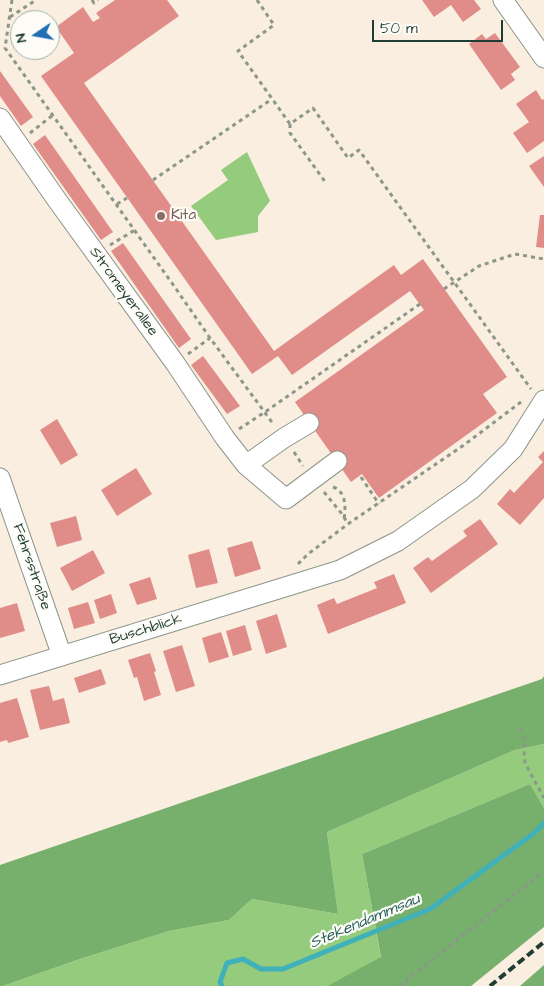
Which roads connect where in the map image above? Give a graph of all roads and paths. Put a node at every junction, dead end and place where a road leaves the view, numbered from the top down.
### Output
1 (36, 0) edge
2 (92, 0) edge
3 (98, 0) edge
4 (258, 0) edge
5 (503, 0) edge
6 (21, 10) edge
7 (10, 17) edge
8 (10, 55) edge
9 (544, 58) edge
10 (14, 60) edge
11 (272, 99) junction
12 (53, 115) junction
13 (0, 118) edge
14 (290, 124) junction
15 (16, 142) junction
16 (153, 180) dead end
17 (326, 183) dead end
18 (127, 198) dead end
19 (117, 204) junction
20 (135, 230) junction
21 (95, 253) junction
22 (544, 258) edge
23 (454, 283) junction
24 (444, 288) dead end
25 (420, 304) dead end
26 (210, 338) junction
27 (175, 362) junction
28 (540, 398) edge
29 (265, 412) junction
30 (310, 423) dead end
31 (225, 438) junction
32 (284, 438) junction
33 (336, 461) dead end
34 (246, 465) junction
35 (361, 477) dead end
36 (0, 478) edge
37 (316, 483) junction
38 (379, 504) junction
39 (344, 519) junction
40 (348, 524) junction
41 (296, 566) dead end
42 (62, 656) junction
43 (0, 676) edge
44 (520, 728) dead end
45 (544, 798) edge
46 (544, 871) edge
47 (400, 986) edge

1 - 6 path
2 - 3 path
4 - 11 path
5 - 9 street
7 - 8 path
10 - 12 path
11 - 14 path
11 - 16 path
12 - 15 path
12 - 19 path
13 - 15 street, Stromeyerallee
14 - 17 path
14 - 23 path
15 - 21 street, Stromeyerallee
18 - 19 path
19 - 20 path
20 - 21 path
20 - 26 path
21 - 27 street, Stromeyerallee
22 - 23 path
23 - 24 path
23 - 28 path
25 - 29 path
26 - 27 path
26 - 29 path
27 - 31 street, Stromeyerallee
28 - 38 path
28 - 42 street, Buschblick
29 - 31 path
29 - 32 path
30 - 32 street
31 - 34 street, Stromeyerallee
32 - 34 street
32 - 37 path
33 - 37 street, Stromeyerallee
34 - 37 street, Stromeyerallee
35 - 38 path
36 - 42 street, Fehrsstraße
37 - 39 path
37 - 39 path
38 - 40 path
39 - 40 path
40 - 41 path
42 - 43 street, Buschblick
44 - 45 path
46 - 47 path

